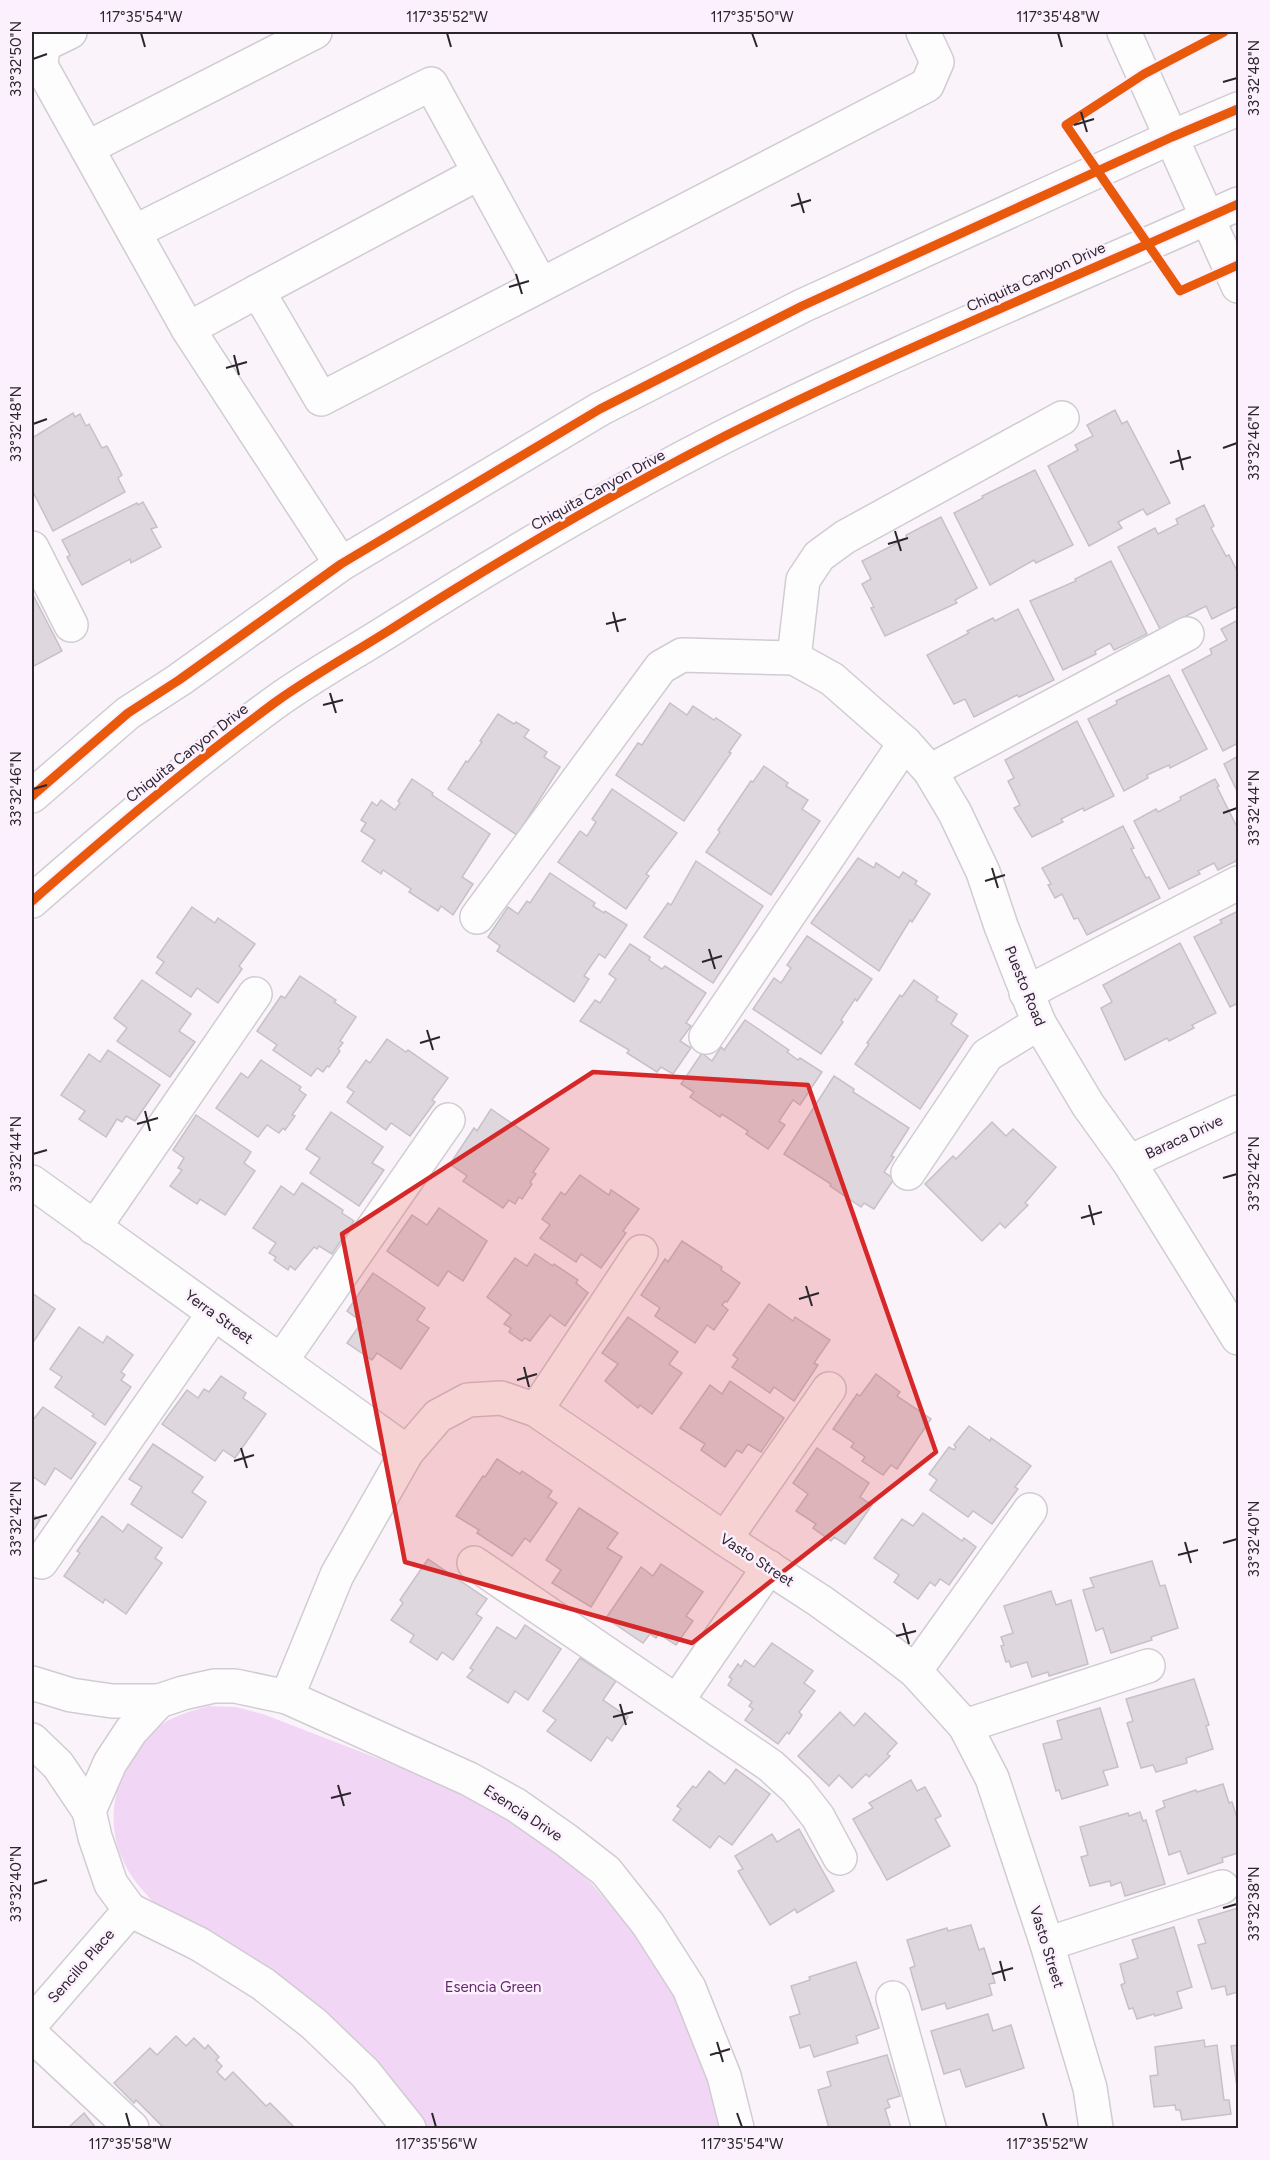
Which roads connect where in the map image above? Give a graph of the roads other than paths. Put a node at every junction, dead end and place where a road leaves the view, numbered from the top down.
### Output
1 (70, 32) edge
2 (315, 32) edge
3 (923, 32) edge
4 (1124, 32) edge
5 (1239, 109) edge
6 (1172, 137) junction
7 (87, 148) junction
8 (479, 173) junction
9 (1239, 204) edge
10 (1209, 218) junction
11 (134, 232) junction
12 (542, 285) junction
13 (1239, 286) edge
14 (258, 291) junction
15 (188, 329) junction
16 (1062, 418) dead end
17 (32, 548) edge
18 (341, 564) junction
19 (71, 625) dead end
20 (1187, 634) dead end
21 (794, 658) junction
22 (904, 743) junction
23 (930, 771) junction
24 (32, 796) edge
25 (1239, 883) edge
26 (32, 901) edge
27 (477, 917) dead end
28 (1026, 993) junction
29 (255, 994) dead end
30 (1039, 1023) junction
31 (706, 1037) dead end
32 (1239, 1112) edge
33 (448, 1120) dead end
34 (1129, 1162) junction
35 (908, 1173) dead end
36 (32, 1182) edge
37 (94, 1228) junction
38 (640, 1252) dead end
39 (214, 1313) junction
40 (1235, 1322) edge
41 (281, 1361) junction
42 (830, 1389) dead end
43 (536, 1410) junction
44 (407, 1452) junction
45 (1030, 1510) dead end
46 (724, 1539) junction
47 (40, 1562) dead end
48 (474, 1563) dead end
49 (769, 1567) junction
50 (1148, 1666) dead end
51 (915, 1671) junction
52 (32, 1683) edge
53 (287, 1697) junction
54 (159, 1701) junction
55 (677, 1701) junction
56 (965, 1726) junction
57 (32, 1740) edge
58 (90, 1811) junction
59 (840, 1858) dead end
60 (1222, 1887) dead end
61 (130, 1910) junction
62 (1047, 1944) junction
63 (893, 1998) dead end
64 (32, 2023) edge
65 (32, 2035) edge
66 (132, 2128) edge
67 (409, 2128) edge
68 (737, 2128) edge
69 (929, 2128) edge
70 (1096, 2128) edge

1 - 7 street
2 - 7 street
3 - 12 street
4 - 6 street
5 - 6 street
6 - 10 street
6 - 18 street
7 - 11 street
8 - 11 street
8 - 12 street
8 - 14 street
9 - 10 street, Chiquita Canyon Drive
10 - 13 street
10 - 26 street, Chiquita Canyon Drive
11 - 15 street
12 - 14 street
14 - 15 street
15 - 18 street
16 - 21 street
17 - 19 street
18 - 24 street
20 - 23 street
21 - 22 street, Puesto Road
21 - 27 street
22 - 23 street, Puesto Road
22 - 31 street
23 - 28 street, Puesto Road
25 - 28 street
28 - 30 street, Puesto Road
29 - 37 street
30 - 34 street, Puesto Road
30 - 35 street
32 - 34 street, Baraca Drive
33 - 41 street
34 - 40 street, Puesto Road
36 - 37 street, Yerra Street
37 - 39 street, Yerra Street
38 - 43 street
39 - 41 street, Yerra Street
39 - 47 street
41 - 44 street, Yerra Street
42 - 46 street
43 - 44 street, Vasto Street
43 - 46 street, Vasto Street
44 - 53 street, Vasto Street
45 - 51 street
46 - 49 street, Vasto Street
48 - 55 street
49 - 51 street, Vasto Street
49 - 55 street
50 - 56 street
51 - 56 street, Vasto Street
52 - 54 street, Esencia Drive
53 - 54 street, Esencia Drive
53 - 68 street, Esencia Drive
54 - 58 street, Esencia Drive
55 - 59 street
56 - 62 street, Vasto Street
57 - 58 street
58 - 61 street
60 - 62 street
61 - 64 street, Sencillo Place
61 - 67 street
62 - 70 street, Vasto Street
63 - 69 street
65 - 66 street

